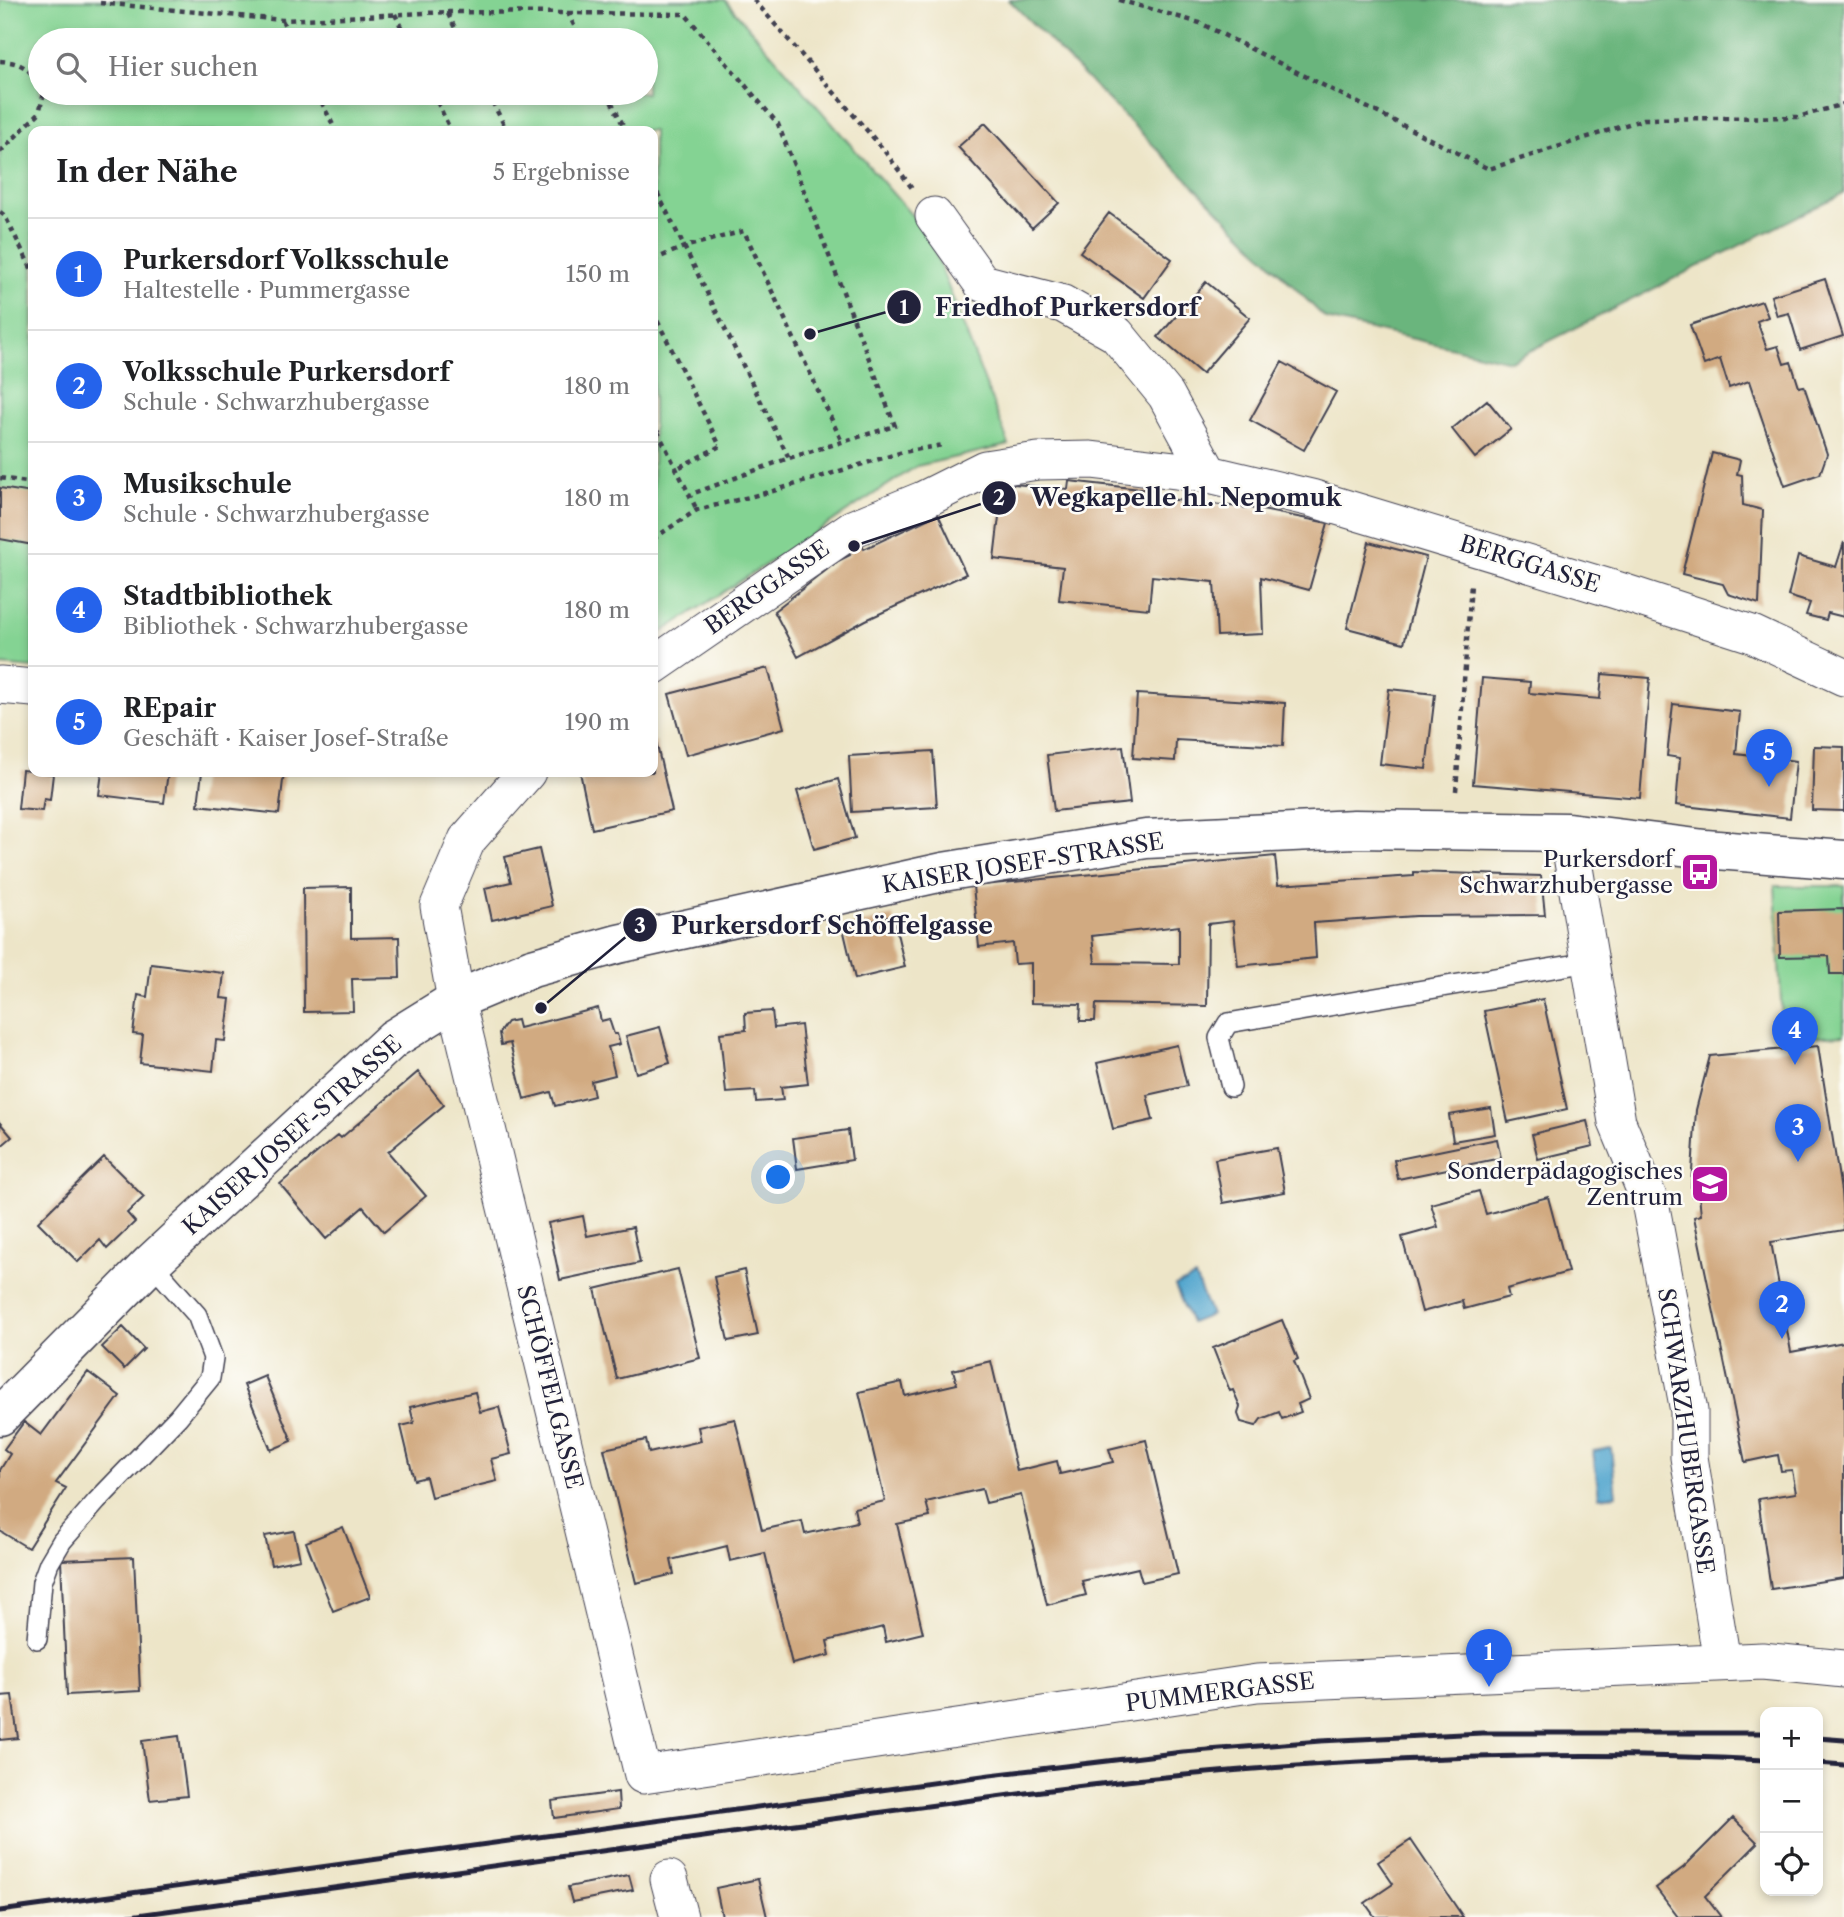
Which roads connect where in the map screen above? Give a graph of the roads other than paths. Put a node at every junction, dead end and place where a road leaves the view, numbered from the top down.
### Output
1 (934, 216) road end
2 (1209, 474) junction
3 (658, 663) edge
4 (1844, 677) edge
5 (0, 685) edge
6 (28, 688) edge
7 (523, 777) edge
8 (1568, 832) junction
9 (1844, 860) edge
10 (1590, 962) junction
11 (456, 1000) junction
12 (1231, 1087) dead end
13 (151, 1263) junction
14 (0, 1416) edge
15 (37, 1639) dead end
16 (1722, 1662) junction
17 (1844, 1668) edge
18 (643, 1775) joint
19 (669, 1879) dead end
20 (679, 1917) edge

1 - 2 street
2 - 3 street, BERGGASSE
2 - 4 street, BERGGASSE
5 - 6 street
7 - 11 street
8 - 9 main road, KAISER JOSEF-STRASSE
8 - 10 street, SCHWARZHUBERGASSE
8 - 11 main road, KAISER JOSEF-STRASSE
10 - 12 lane
10 - 16 street, SCHWARZHUBERGASSE
11 - 13 main road, KAISER JOSEF-STRASSE
11 - 18 street, SCHÖFFELGASSE
13 - 14 main road, KAISER JOSEF-STRASSE
13 - 15 lane
16 - 17 street, PUMMERGASSE
16 - 18 street, PUMMERGASSE
19 - 20 street

